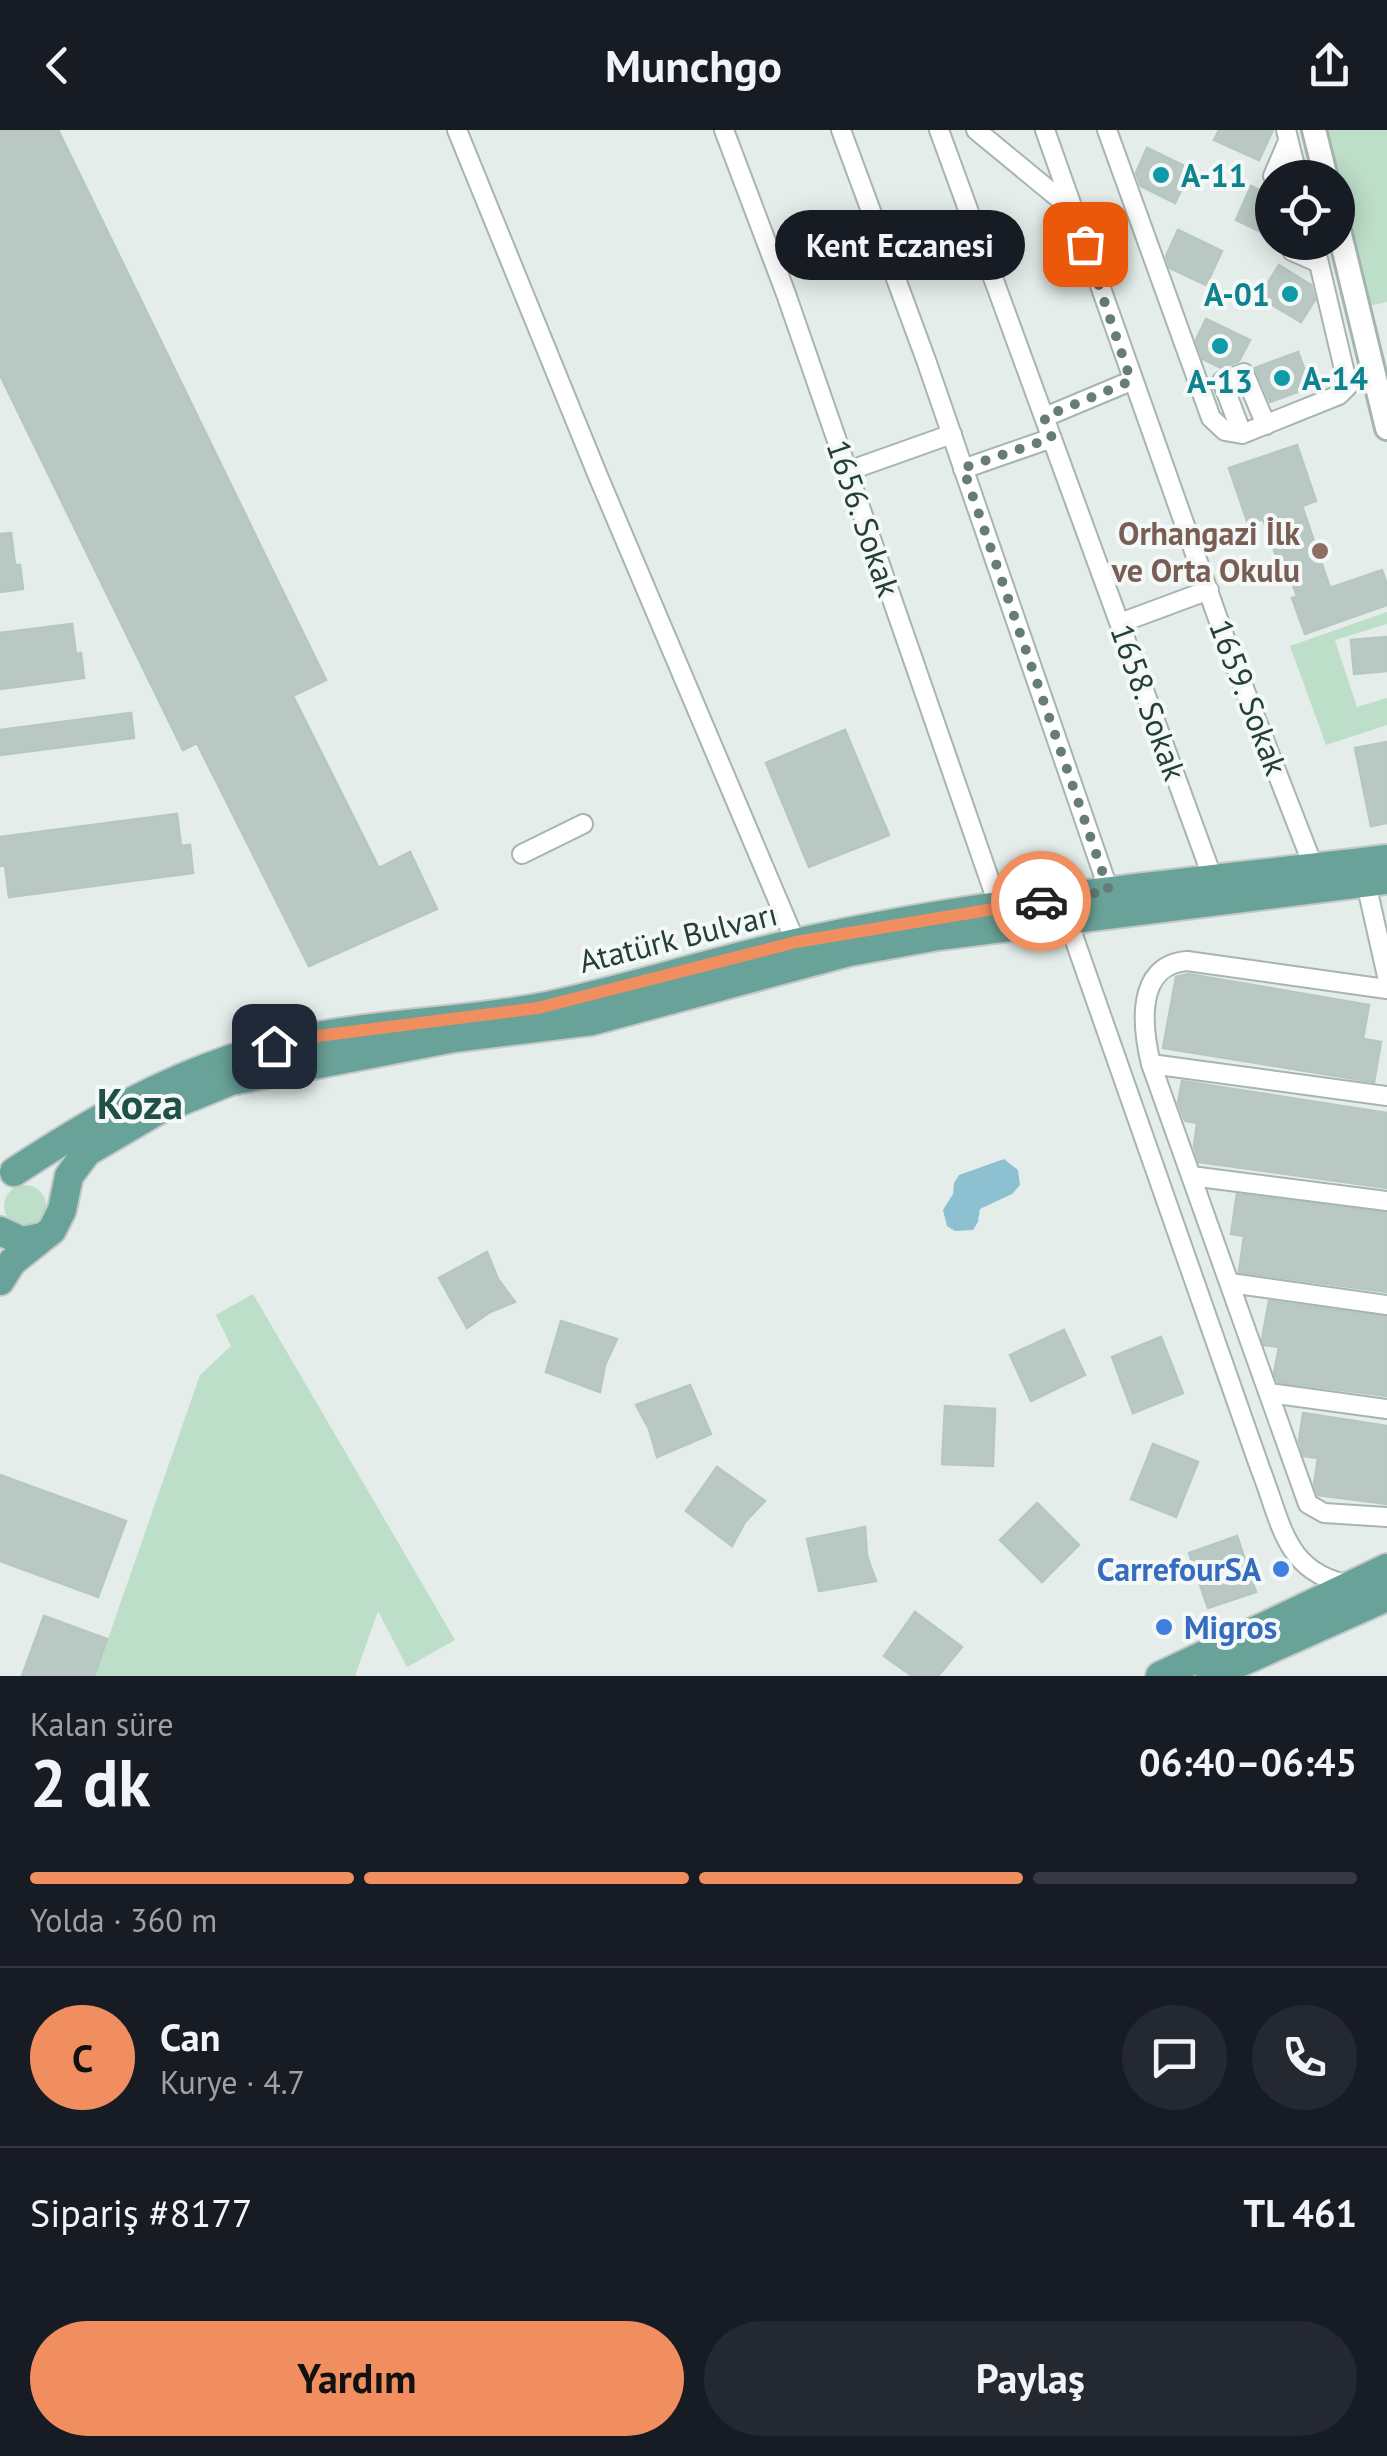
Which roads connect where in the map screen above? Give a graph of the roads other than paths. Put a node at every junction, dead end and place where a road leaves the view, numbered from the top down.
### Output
1 (457, 130) edge
2 (724, 130) edge
3 (840, 130) edge
4 (938, 130) edge
5 (976, 130) edge
6 (1045, 130) edge
7 (1108, 130) edge
8 (1314, 130) edge
9 (1287, 135) edge
10 (1278, 160) edge
11 (1293, 160) edge
12 (1322, 160) edge
13 (1074, 210) junction
14 (1312, 260) edge
15 (1318, 260) edge
16 (1346, 260) edge
17 (1319, 263) junction
18 (1131, 381) junction
19 (1222, 381) junction
20 (1201, 390) junction
21 (1044, 417) junction
22 (1266, 425) junction
23 (1387, 428) edge
24 (952, 434) junction
25 (1242, 434) junction
26 (1052, 438) junction
27 (963, 468) junction
28 (848, 470) junction
29 (1208, 590) junction
30 (1120, 623) junction
31 (583, 824) dead end
32 (522, 854) dead end
33 (1387, 858) edge
34 (1314, 868) junction
35 (1213, 879) junction
36 (1376, 882) edge
37 (1109, 891) junction
38 (1000, 908) junction
39 (1068, 922) junction
40 (796, 942) junction
41 (1387, 976) edge
42 (1387, 989) edge
43 (589, 1009) junction
44 (313, 1050) junction
45 (1150, 1064) junction
46 (1387, 1096) edge
47 (7, 1176) edge
48 (1191, 1176) junction
49 (1387, 1201) edge
50 (62, 1210) junction
51 (0, 1234) edge
52 (42, 1238) junction
53 (0, 1270) edge
54 (0, 1282) edge
55 (1230, 1283) junction
56 (1387, 1305) edge
57 (1268, 1393) junction
58 (1387, 1409) edge
59 (1387, 1517) edge
60 (1387, 1568) edge
61 (1352, 1585) junction
62 (1387, 1596) edge
63 (1160, 1676) edge
64 (1210, 1676) edge

1 - 40 street
2 - 28 street, 1656. Sokak
3 - 24 street
4 - 21 street, 1658. Sokak
5 - 13 street
6 - 13 street, 1659. Sokak
7 - 20 street
8 - 12 street
9 - 10 street
9 - 11 street
13 - 18 street, 1659. Sokak
14 - 17 street
15 - 17 street
16 - 23 street
17 - 22 street
18 - 21 street
18 - 29 street, 1659. Sokak
19 - 20 street
19 - 22 street
19 - 25 street
20 - 25 street
21 - 26 street, 1658. Sokak
22 - 25 street
24 - 27 street
24 - 28 street
26 - 27 street
26 - 30 street, 1658. Sokak
27 - 37 street
28 - 38 street, 1656. Sokak
29 - 30 street
29 - 34 street, 1659. Sokak
30 - 35 street, 1658. Sokak
31 - 32 street
33 - 34 main road, Atatürk Bulvarı
34 - 35 main road, Atatürk Bulvarı
35 - 37 main road, Atatürk Bulvarı
36 - 39 main road, Atatürk Bulvarı
36 - 41 street
37 - 38 main road, Atatürk Bulvarı
38 - 40 main road, Atatürk Bulvarı
39 - 43 main road, Atatürk Bulvarı
39 - 61 street
40 - 43 main road, Atatürk Bulvarı
42 - 45 street
43 - 44 main road, Atatürk Bulvarı
44 - 47 main road, Atatürk Bulvarı
44 - 50 main road, Atatürk Bulvarı
45 - 46 street
45 - 48 street
47 - 50 main road, Atatürk Bulvarı
48 - 49 street
48 - 55 street
50 - 52 main road, Atatürk Bulvarı
51 - 52 main road
51 - 53 main road
52 - 54 main road, Atatürk Bulvarı
55 - 56 street
55 - 57 street
57 - 58 street
57 - 59 street
60 - 61 main road
61 - 63 main road
62 - 64 main road

